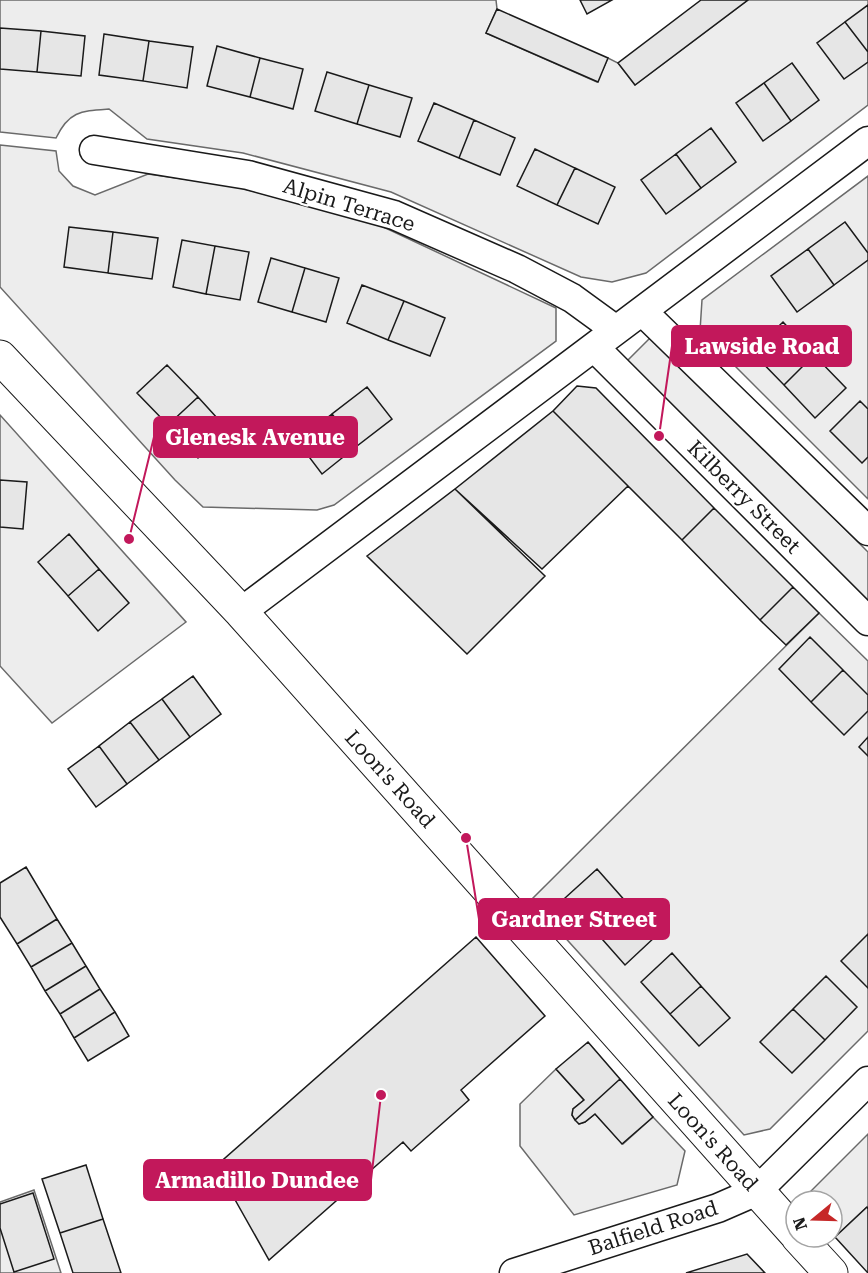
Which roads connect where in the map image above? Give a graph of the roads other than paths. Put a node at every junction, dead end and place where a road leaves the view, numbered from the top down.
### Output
1 (868, 141) edge
2 (94, 150) dead end
3 (642, 311) junction
4 (616, 330) junction
5 (594, 347) junction
6 (4, 368) edge
7 (868, 531) edge
8 (241, 612) junction
9 (868, 621) edge
10 (868, 1081) edge
11 (757, 1191) junction
12 (784, 1221) edge
13 (809, 1249) edge
14 (514, 1273) edge
15 (831, 1273) edge

1 - 3 street
2 - 4 street, Alpin Terrace
3 - 4 street
3 - 7 street
4 - 5 street
5 - 8 street
5 - 9 street, Kilberry Street
6 - 8 street, Loon's Road
8 - 11 street, Loon's Road
10 - 11 street
11 - 12 street, Loon's Road
11 - 14 street, Balfield Road
13 - 15 street, Loon's Road

